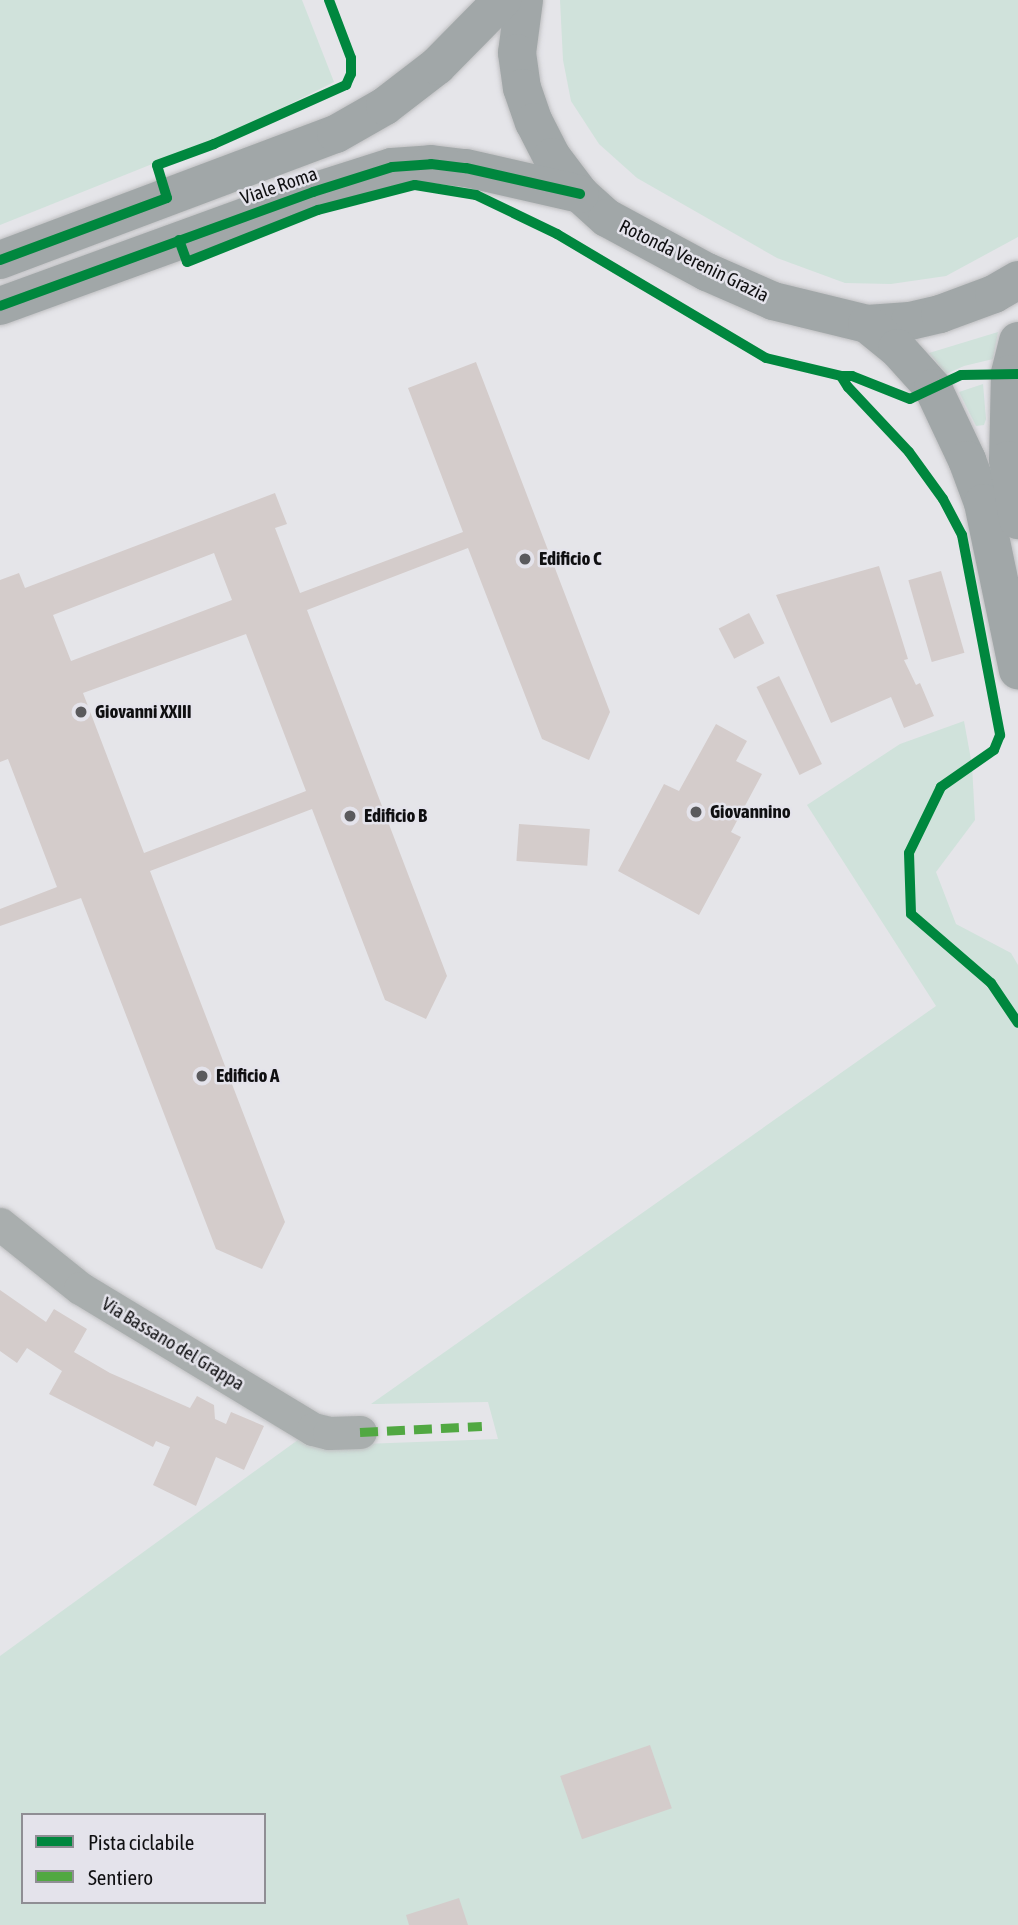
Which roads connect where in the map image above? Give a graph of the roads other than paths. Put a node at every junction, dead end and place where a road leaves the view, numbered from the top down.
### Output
1 (502, 0) edge
2 (524, 0) edge
3 (580, 194) junction
4 (0, 260) edge
5 (1018, 280) edge
6 (0, 306) edge
7 (867, 324) junction
8 (1018, 341) edge
9 (1018, 520) edge
10 (998, 575) junction
11 (1018, 607) edge
12 (1018, 670) edge
13 (0, 1224) edge
14 (360, 1432) dead end

1 - 4 main road, Viale Roma
2 - 3 main road, Rotonda Verenin Grazia
3 - 6 main road, Viale Roma
3 - 7 main road, Rotonda Verenin Grazia
5 - 7 main road, Rotonda Verenin Grazia
7 - 10 main road
8 - 9 main road
10 - 11 street
10 - 12 main road
13 - 14 street, Via Bassano del Grappa

